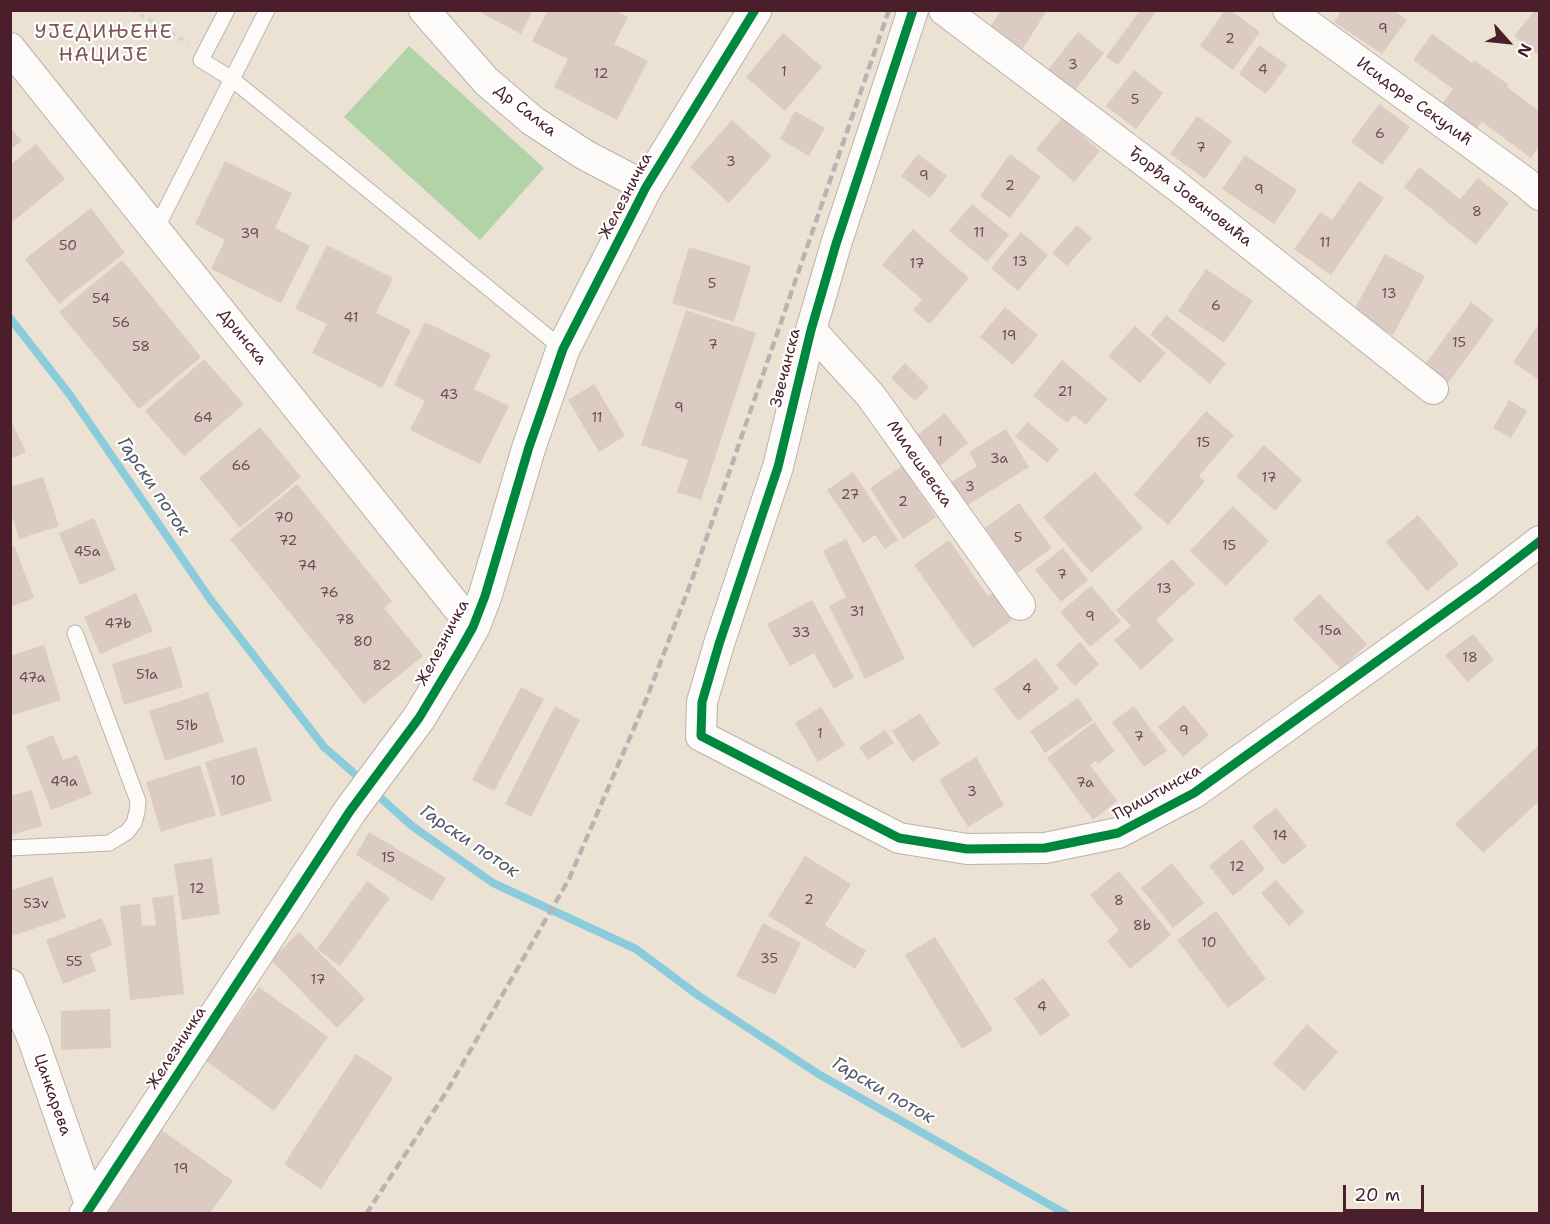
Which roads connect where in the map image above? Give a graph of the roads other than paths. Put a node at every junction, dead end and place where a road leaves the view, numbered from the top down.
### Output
1 (227, 10) edge
2 (267, 10) edge
3 (424, 10) edge
4 (755, 10) edge
5 (913, 10) edge
6 (944, 10) edge
7 (1288, 10) edge
8 (10, 48) edge
9 (232, 79) junction
10 (646, 187) junction
11 (1539, 195) edge
12 (156, 229) junction
13 (811, 330) junction
14 (563, 349) junction
15 (1433, 389) dead end
16 (1539, 541) edge
17 (1020, 605) dead end
18 (473, 627) junction
19 (75, 633) dead end
20 (701, 736) joint
21 (10, 848) edge
22 (10, 984) edge
23 (22, 1037) edge
24 (89, 1210) edge

1 - 9 lane
2 - 9 lane
3 - 10 street, Др Салка
4 - 10 street, Железничка
5 - 13 street, Звечанска
6 - 15 street, Ђорђа Јовановића
7 - 11 street, Исидоре Секулић
8 - 12 street, Дринска
9 - 12 lane
9 - 14 lane
10 - 14 street, Железничка
12 - 18 street, Дринска
13 - 17 street, Милешевска
13 - 20 street, Звечанска
14 - 18 street, Железничка
16 - 20 street, Приштинска
18 - 24 street, Железничка
19 - 21 lane
22 - 23 street, Цанкарева
23 - 24 street, Цанкарева

